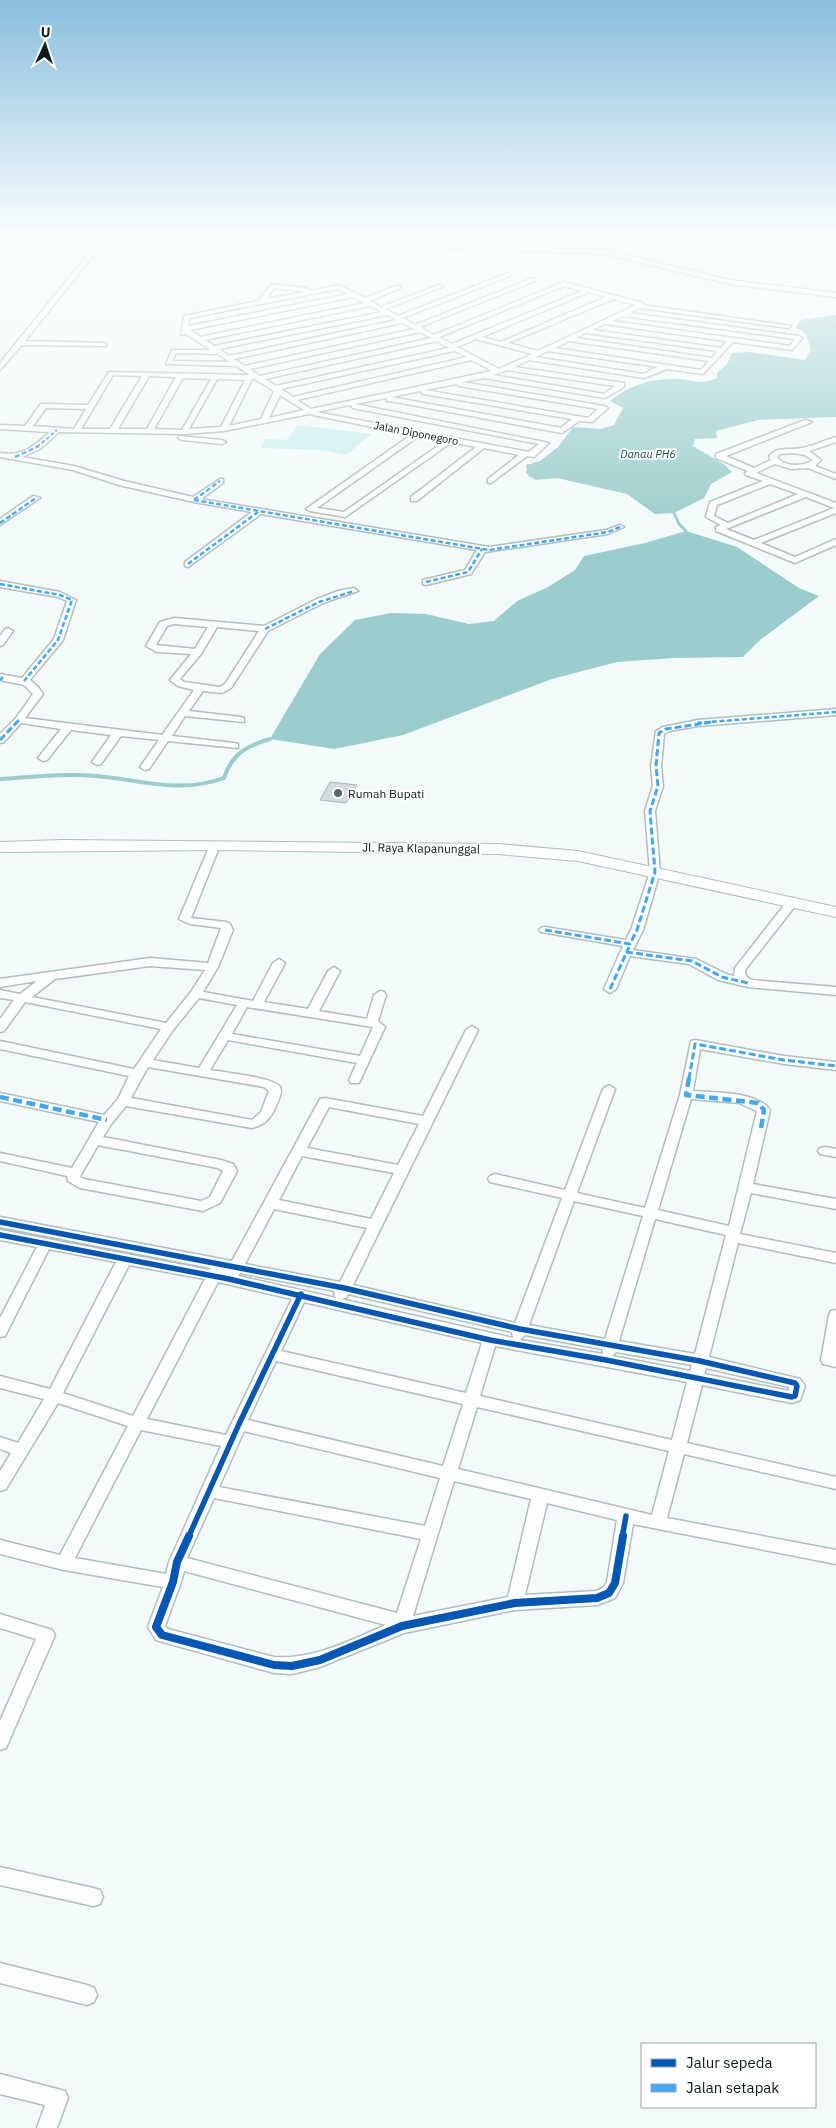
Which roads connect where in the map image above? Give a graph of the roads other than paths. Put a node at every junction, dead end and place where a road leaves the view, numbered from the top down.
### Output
1 (30, 331) edge
2 (184, 331) edge
3 (238, 331) edge
4 (290, 331) edge
5 (350, 331) edge
6 (407, 331) edge
7 (423, 331) edge
8 (452, 331) edge
9 (489, 331) edge
10 (531, 331) edge
11 (584, 331) edge
12 (586, 331) edge
13 (669, 331) edge
14 (750, 331) edge
15 (475, 337) junction
16 (436, 338) junction
17 (566, 339) junction
18 (200, 340) junction
19 (731, 340) junction
20 (21, 343) junction
21 (501, 344) junction
22 (104, 345) dead end
23 (213, 348) junction
24 (453, 348) junction
25 (547, 349) junction
26 (722, 350) junction
27 (220, 352) junction
28 (536, 353) junction
29 (228, 358) junction
30 (473, 358) junction
31 (526, 358) junction
32 (713, 360) junction
33 (241, 366) junction
34 (667, 366) junction
35 (0, 368) edge
36 (507, 368) junction
37 (498, 371) junction
38 (147, 374) junction
39 (181, 376) junction
40 (482, 376) junction
41 (644, 376) junction
42 (215, 377) junction
43 (255, 377) junction
44 (451, 383) junction
45 (621, 385) junction
46 (277, 389) junction
47 (417, 391) junction
48 (382, 398) junction
49 (292, 399) junction
50 (346, 405) junction
51 (89, 407) junction
52 (309, 412) junction
53 (578, 418) junction
54 (263, 422) junction
55 (808, 422) dead end
56 (0, 427) edge
57 (27, 429) junction
58 (224, 429) junction
59 (57, 430) junction
60 (76, 431) junction
61 (113, 431) junction
62 (130, 431) junction
63 (148, 432) junction
64 (184, 432) junction
65 (418, 433) junction
66 (836, 439) edge
67 (451, 440) junction
68 (222, 442) dead end
69 (482, 446) junction
70 (836, 447) edge
71 (802, 451) junction
72 (525, 454) junction
73 (0, 455) edge
74 (15, 456) junction
75 (775, 461) junction
76 (812, 462) junction
77 (753, 470) junction
78 (836, 472) edge
79 (836, 477) edge
80 (220, 481) dead end
81 (491, 481) dead end
82 (770, 481) junction
83 (804, 494) junction
84 (36, 498) dead end
85 (414, 499) dead end
86 (194, 500) junction
87 (836, 506) edge
88 (836, 510) edge
89 (258, 512) junction
90 (2, 519) edge
91 (726, 525) junction
92 (620, 527) dead end
93 (836, 542) edge
94 (755, 543) junction
95 (482, 549) junction
96 (188, 564) dead end
97 (426, 582) dead end
98 (0, 584) edge
99 (354, 591) dead end
100 (214, 625) junction
101 (265, 629) junction
102 (8, 630) dead end
103 (0, 643) edge
104 (198, 652) junction
105 (1, 678) edge
106 (24, 681) junction
107 (200, 688) junction
108 (836, 712) edge
109 (182, 713) junction
110 (19, 720) junction
111 (241, 720) dead end
112 (68, 727) junction
113 (117, 734) junction
114 (165, 737) junction
115 (0, 740) edge
116 (234, 746) dead end
117 (43, 758) dead end
118 (96, 762) dead end
119 (145, 767) dead end
120 (215, 845) junction
121 (0, 847) edge
122 (655, 872) junction
123 (793, 901) junction
124 (836, 912) edge
125 (545, 930) dead end
126 (628, 948) junction
127 (279, 963) dead end
128 (212, 967) junction
129 (334, 971) dead end
130 (52, 976) junction
131 (0, 983) edge
132 (748, 983) junction
133 (610, 989) dead end
134 (836, 991) edge
135 (0, 994) edge
136 (196, 994) junction
137 (380, 995) dead end
138 (21, 999) junction
139 (250, 1004) junction
140 (312, 1013) junction
141 (372, 1022) junction
142 (169, 1027) junction
143 (0, 1028) edge
144 (472, 1030) dead end
145 (224, 1036) junction
146 (0, 1044) edge
147 (363, 1060) junction
148 (145, 1062) junction
149 (836, 1066) edge
150 (203, 1071) junction
151 (136, 1074) junction
152 (355, 1080) dead end
153 (609, 1089) dead end
154 (686, 1095) junction
155 (0, 1096) edge
156 (123, 1101) junction
157 (107, 1120) junction
158 (427, 1121) junction
159 (95, 1140) junction
160 (298, 1151) junction
161 (0, 1156) edge
162 (402, 1170) junction
163 (75, 1172) junction
164 (495, 1179) dead end
165 (746, 1187) junction
166 (570, 1196) junction
167 (270, 1203) junction
168 (836, 1204) edge
169 (650, 1214) junction
170 (0, 1222) edge
171 (375, 1225) junction
172 (0, 1235) edge
173 (733, 1235) junction
174 (45, 1244) junction
175 (836, 1258) edge
176 (124, 1260) junction
177 (216, 1271) junction
178 (232, 1274) junction
179 (344, 1288) junction
180 (301, 1294) junction
181 (337, 1303) junction
182 (836, 1316) edge
183 (520, 1329) junction
184 (0, 1332) edge
185 (490, 1340) junction
186 (514, 1344) junction
187 (611, 1344) junction
188 (273, 1355) junction
189 (606, 1360) junction
190 (700, 1361) junction
191 (836, 1362) edge
192 (696, 1378) junction
193 (0, 1382) edge
194 (54, 1396) junction
195 (471, 1400) junction
196 (136, 1423) junction
197 (239, 1424) junction
198 (231, 1442) junction
199 (0, 1443) edge
200 (678, 1448) junction
201 (22, 1450) junction
202 (448, 1474) junction
203 (836, 1483) edge
204 (0, 1485) edge
205 (209, 1491) junction
206 (540, 1497) junction
207 (626, 1516) junction
208 (658, 1523) junction
209 (431, 1534) junction
210 (0, 1547) edge
211 (836, 1557) edge
212 (177, 1562) junction
213 (64, 1563) junction
214 (173, 1582) junction
215 (515, 1603) junction
216 (0, 1621) edge
217 (403, 1624) junction
218 (0, 1742) edge
219 (0, 1876) edge
220 (93, 1897) dead end
221 (0, 1973) edge
222 (87, 1994) dead end
223 (0, 2084) edge
224 (47, 2128) edge

1 - 20 street
2 - 18 street
3 - 18 street
4 - 23 street
5 - 29 street
6 - 33 street
7 - 16 street
8 - 16 street
9 - 15 street
10 - 21 street
11 - 17 street
12 - 26 street
13 - 19 street
14 - 19 street
15 - 21 street
15 - 24 street
16 - 24 street
16 - 43 street
17 - 25 street
17 - 32 street
18 - 23 street
19 - 26 street
20 - 22 street
20 - 35 street
21 - 28 street
23 - 27 street
24 - 30 street
24 - 46 street
25 - 28 street
25 - 34 street
26 - 32 street
27 - 29 street
27 - 33 street
28 - 31 street
29 - 33 street
30 - 37 street
30 - 49 street
31 - 36 street
31 - 41 street
32 - 34 street
33 - 43 street
34 - 41 street
36 - 37 street
36 - 45 street
37 - 40 street
38 - 39 street
38 - 51 street
38 - 61 street
39 - 42 street
39 - 63 street
40 - 44 street
40 - 45 street
41 - 45 street
42 - 43 street
42 - 64 street
43 - 46 street
43 - 58 street
44 - 47 street
44 - 53 street
46 - 49 street
46 - 54 street
47 - 48 street
47 - 53 street
48 - 50 street
48 - 53 street
49 - 52 street
50 - 52 street
50 - 72 street
51 - 57 street
51 - 60 street
52 - 54 street
52 - 65 street, Jalan Diponegoro
54 - 58 street
55 - 77 street
56 - 57 street
57 - 59 street
58 - 64 street
59 - 60 street
59 - 74 street
60 - 61 street
61 - 62 street
62 - 63 street
62 - 68 street
63 - 64 street
65 - 67 street, Jalan Diponegoro
65 - 67 street
66 - 71 street
67 - 69 street, Jalan Diponegoro
69 - 72 street, Jalan Diponegoro
69 - 85 street
70 - 76 street
71 - 75 street
71 - 76 street
72 - 81 street
73 - 74 street
74 - 86 street
75 - 76 street
75 - 77 street
76 - 78 street
76 - 79 street
77 - 82 street
80 - 86 street
82 - 83 street
82 - 91 street
83 - 87 street
83 - 91 street
84 - 90 street
86 - 89 street
88 - 94 street
89 - 95 street
89 - 96 street
91 - 94 street
92 - 95 street
93 - 94 street
95 - 97 street
98 - 106 street
99 - 101 street
100 - 101 street
100 - 104 street
100 - 104 street
101 - 107 street
102 - 103 street
104 - 107 street
105 - 106 street
106 - 110 street
107 - 109 street
108 - 122 street
109 - 111 street
109 - 114 street
110 - 112 street
110 - 115 street
112 - 113 street
112 - 117 street
113 - 114 street
113 - 118 street
114 - 116 street
114 - 119 street
120 - 121 street, Jl. Raya Klapanunggal
120 - 122 street, Jl. Raya Klapanunggal
120 - 128 street
122 - 123 street, Jl. Raya Klapanunggal
122 - 126 street
123 - 124 street, Jl. Raya Klapanunggal
123 - 132 street
125 - 126 street
126 - 132 street
126 - 133 street
127 - 139 street
128 - 130 street
128 - 136 street
129 - 140 street
130 - 131 street
130 - 138 street
132 - 134 street
135 - 138 street
136 - 139 street
136 - 142 street
137 - 141 street
138 - 142 street
138 - 143 street
139 - 140 street
139 - 145 street
140 - 141 street
141 - 147 street
142 - 148 street
144 - 158 street
145 - 147 street
145 - 150 street
146 - 151 street
147 - 152 street
148 - 150 street
148 - 151 street
149 - 154 street
150 - 156 street
151 - 156 street
153 - 166 street
154 - 165 street
154 - 169 street
155 - 157 street
156 - 157 street
157 - 159 street
158 - 160 street
158 - 162 street
159 - 163 street
159 - 163 street
160 - 162 street
160 - 167 street
161 - 163 street
162 - 171 street
164 - 166 street
165 - 168 street
165 - 173 street
166 - 169 street
166 - 183 street
167 - 171 street
167 - 178 street
169 - 173 street
169 - 187 street
170 - 177 street
171 - 179 street
172 - 174 street
173 - 175 street
173 - 190 street
174 - 176 street
174 - 184 street
176 - 177 street
176 - 194 street
177 - 178 street
177 - 196 street
178 - 179 street
178 - 180 street
179 - 181 street
179 - 183 street
180 - 181 street
180 - 188 street
181 - 185 street
182 - 191 street
183 - 186 street
183 - 187 street
185 - 186 street
185 - 195 street
186 - 189 street
187 - 189 street
187 - 190 street
188 - 195 street
188 - 197 street
189 - 192 street
190 - 192 street
190 - 192 street
192 - 200 street
193 - 194 street
194 - 196 street
194 - 201 street
195 - 200 street
195 - 202 street
196 - 198 street
196 - 213 street
197 - 198 street
197 - 202 street
198 - 205 street
199 - 201 street
200 - 203 street
200 - 208 street
201 - 204 street
202 - 206 street
202 - 209 street
205 - 209 street
205 - 212 street
206 - 207 street
206 - 215 street
207 - 208 street
207 - 215 street
208 - 211 street
209 - 217 street
210 - 213 street
212 - 214 street
212 - 217 street
213 - 214 street
214 - 217 street
215 - 217 street
216 - 218 street
219 - 220 street
221 - 222 street
223 - 224 street

